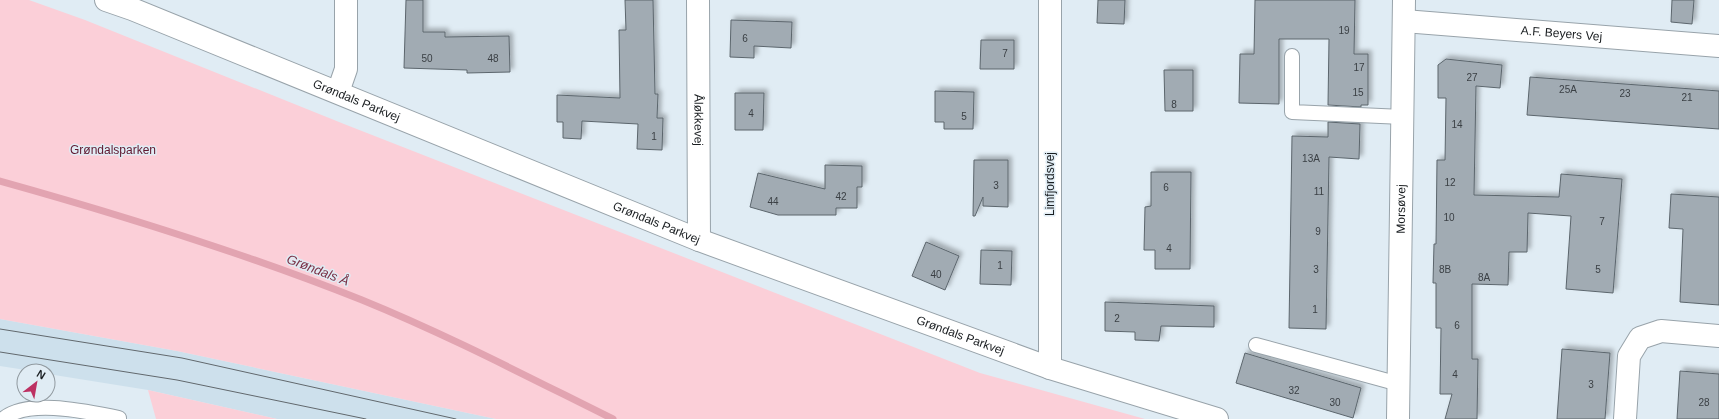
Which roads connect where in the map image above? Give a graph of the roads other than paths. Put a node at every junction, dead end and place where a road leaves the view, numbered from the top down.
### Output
1 (106, 0) edge
2 (346, 0) edge
3 (698, 0) edge
4 (1050, 0) edge
5 (1404, 0) edge
6 (1404, 21) junction
7 (1719, 46) edge
8 (1292, 56) dead end
9 (338, 92) junction
10 (1402, 117) junction
11 (699, 240) junction
12 (1719, 336) edge
13 (1256, 346) dead end
14 (1050, 368) junction
15 (1399, 384) junction
16 (119, 418) dead end
17 (2, 419) edge
18 (1217, 419) edge
19 (1398, 419) edge
20 (1625, 419) edge

1 - 9 street, Grøndals Parkvej
2 - 9 street
3 - 11 street, Åløkkevej
4 - 14 street, Limfjordsvej
5 - 6 street, Morsøvej
6 - 7 street, A.F. Beyers Vej
6 - 10 street, Morsøvej
8 - 10 lane
9 - 11 street, Grøndals Parkvej
10 - 15 street, Morsøvej
11 - 14 street, Grøndals Parkvej
12 - 20 street
13 - 15 lane
14 - 18 street, Grøndals Parkvej
15 - 19 street, Morsøvej
16 - 17 lane

